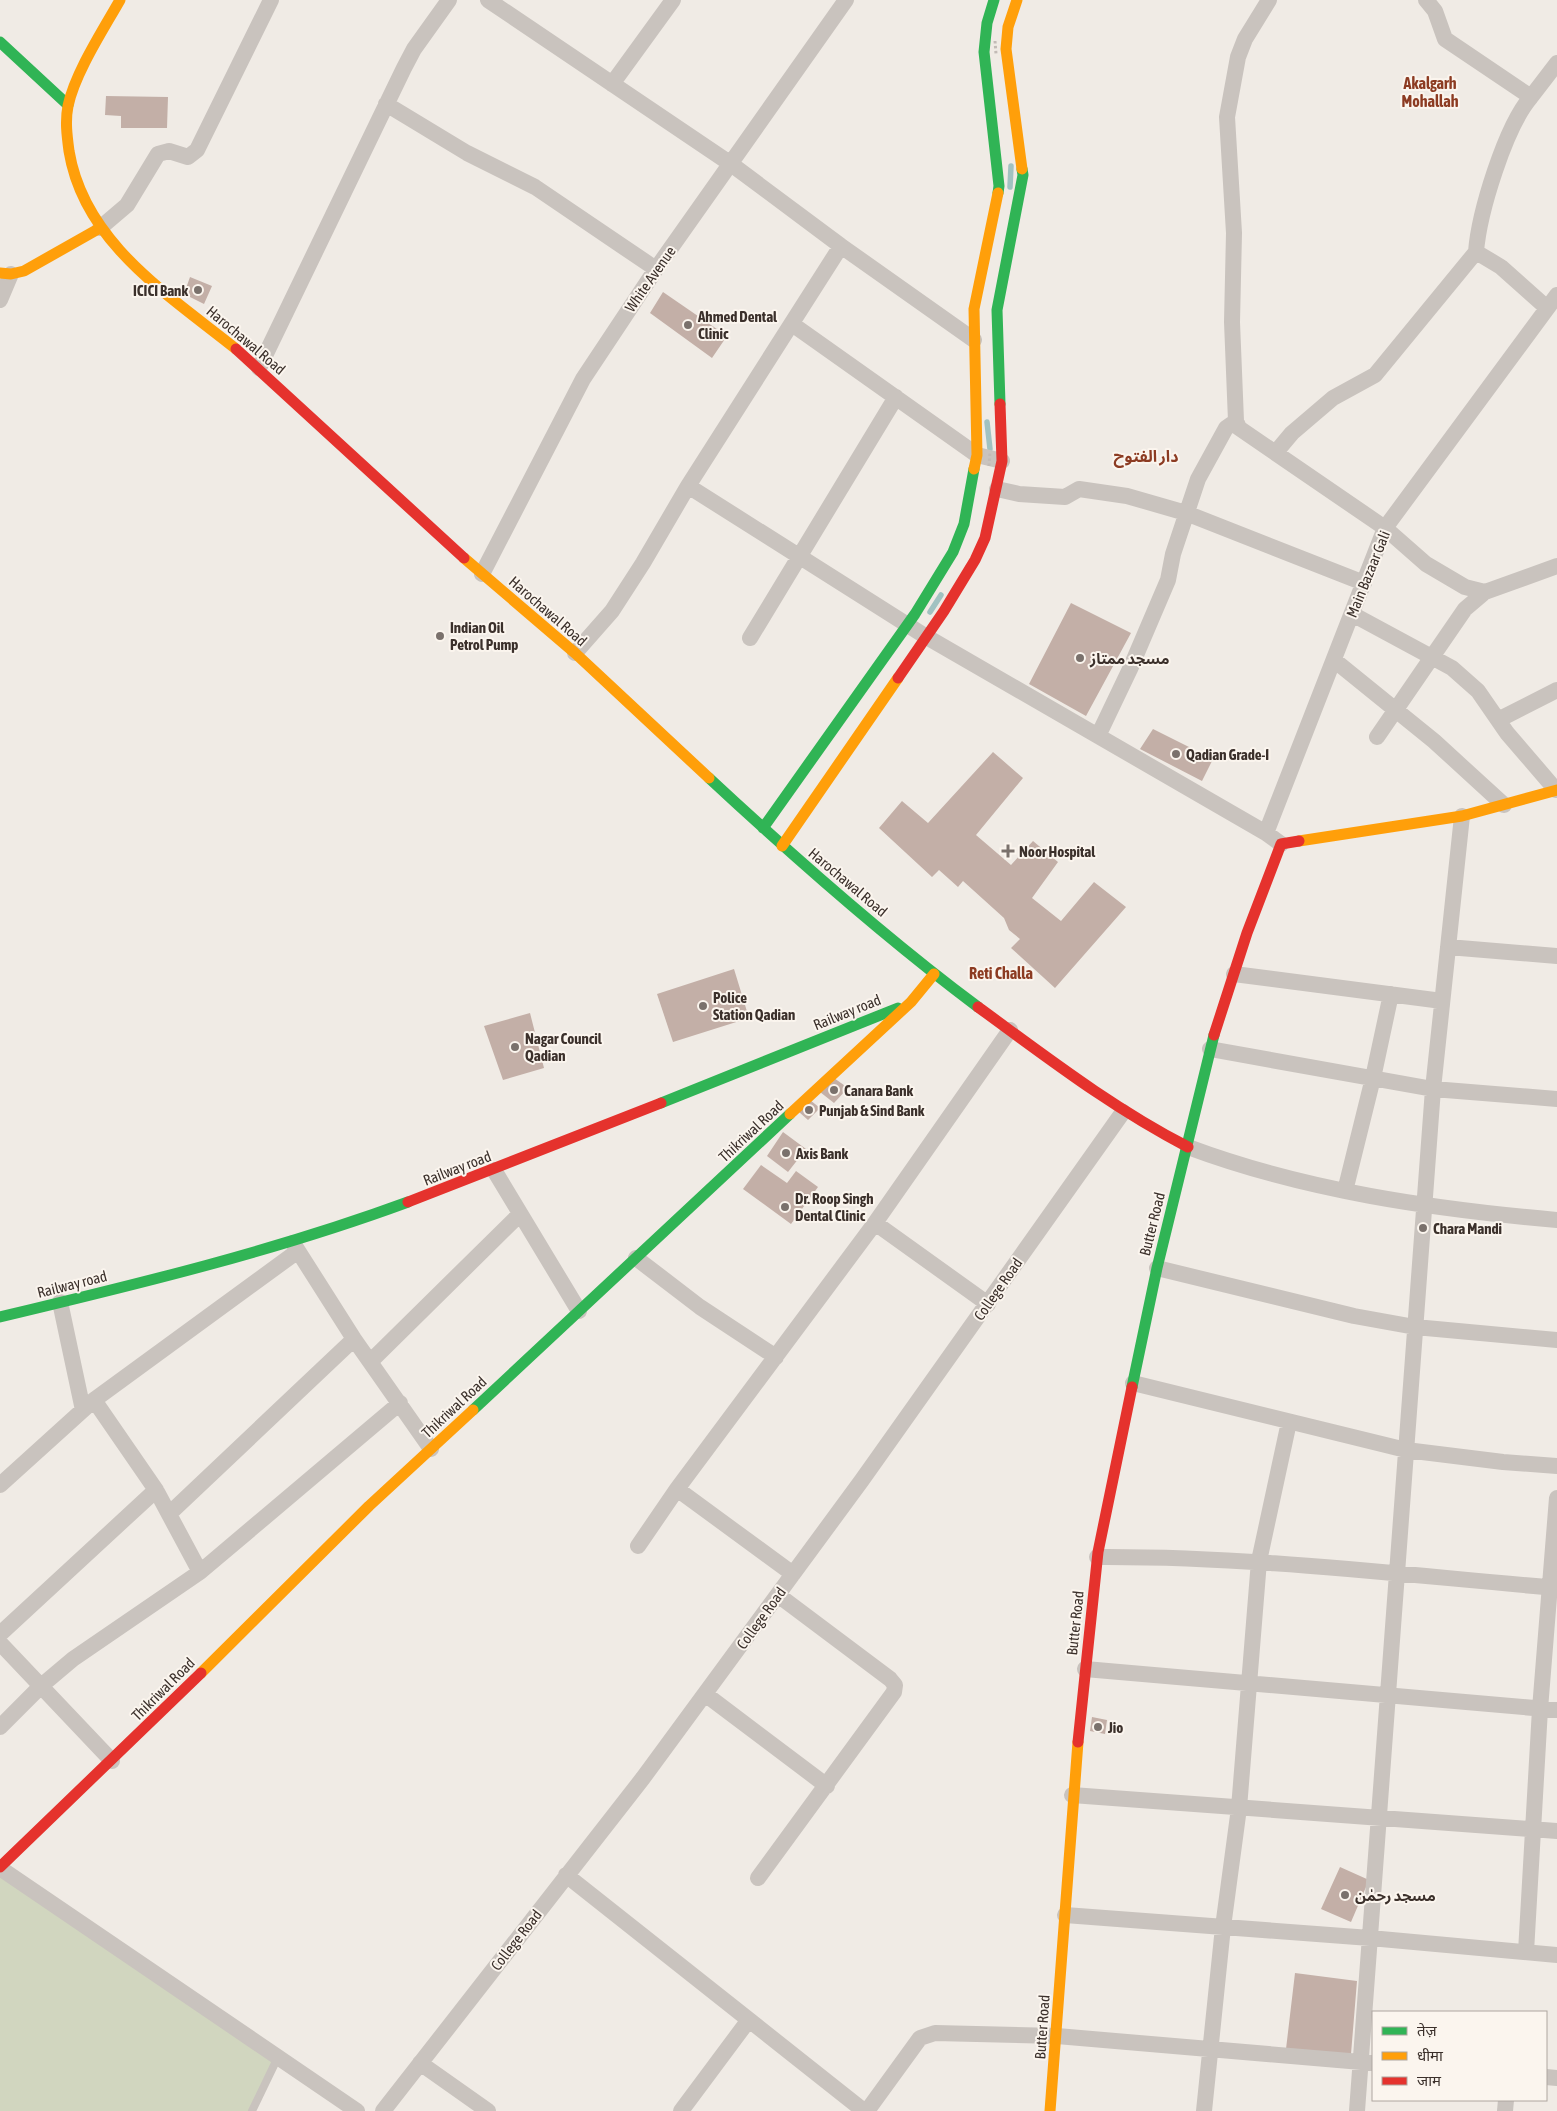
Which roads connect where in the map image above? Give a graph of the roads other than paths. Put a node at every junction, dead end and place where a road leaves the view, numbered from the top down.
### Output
1 (120, 0) edge
2 (271, 0) edge
3 (449, 0) edge
4 (488, 0) edge
5 (673, 0) edge
6 (846, 0) edge
7 (994, 0) edge
8 (1017, 0) edge
9 (1269, 0) edge
10 (1426, 0) edge
11 (0, 42) edge
12 (984, 52) junction
13 (1001, 52) junction
14 (1557, 63) edge
15 (612, 84) junction
16 (1531, 97) junction
17 (386, 104) junction
18 (68, 105) junction
19 (730, 164) junction
20 (100, 228) junction
21 (841, 246) junction
22 (1476, 252) junction
23 (656, 269) junction
24 (5, 274) edge
25 (0, 300) edge
26 (1552, 301) edge
27 (996, 319) junction
28 (973, 320) junction
29 (792, 324) junction
30 (974, 340) junction
31 (259, 368) junction
32 (896, 397) junction
33 (1236, 421) junction
34 (1276, 452) junction
35 (990, 458) junction
36 (688, 486) junction
37 (997, 489) junction
38 (1186, 513) junction
39 (1385, 528) junction
40 (800, 556) junction
41 (1557, 566) edge
42 (482, 574) junction
43 (1364, 583) junction
44 (1485, 592) junction
45 (1352, 614) junction
46 (908, 625) junction
47 (925, 636) junction
48 (750, 638) dead end
49 (575, 653) junction
50 (1432, 657) junction
51 (1334, 660) junction
52 (1557, 690) edge
53 (1395, 709) junction
54 (1498, 720) junction
55 (1098, 736) junction
56 (1377, 737) dead end
57 (1556, 790) edge
58 (1504, 805) junction
59 (1462, 816) junction
60 (763, 828) junction
61 (1266, 833) junction
62 (1281, 844) junction
63 (782, 846) junction
64 (1448, 947) junction
65 (1557, 956) edge
66 (934, 974) junction
67 (1234, 974) junction
68 (1391, 994) junction
69 (1442, 1001) junction
70 (911, 1002) junction
71 (1010, 1030) junction
72 (1210, 1049) junction
73 (1373, 1078) junction
74 (1433, 1089) junction
75 (1557, 1099) edge
76 (1123, 1112) junction
77 (1188, 1147) junction
78 (494, 1170) junction
79 (1345, 1191) junction
80 (1424, 1206) junction
81 (520, 1214) junction
82 (1557, 1220) edge
83 (875, 1223) junction
84 (295, 1246) junction
85 (636, 1258) junction
86 (1157, 1268) junction
87 (60, 1302) junction
88 (988, 1304) junction
89 (579, 1311) junction
90 (0, 1317) edge
91 (1415, 1327) junction
92 (354, 1339) junction
93 (1557, 1340) edge
94 (776, 1357) junction
95 (371, 1361) junction
96 (1133, 1384) junction
97 (400, 1403) junction
98 (89, 1405) junction
99 (1290, 1422) junction
100 (431, 1449) junction
101 (1406, 1450) junction
102 (1557, 1466) edge
103 (3, 1476) edge
104 (677, 1489) junction
105 (156, 1490) junction
106 (1557, 1498) edge
107 (169, 1514) junction
108 (638, 1546) dead end
109 (1097, 1557) junction
110 (1259, 1562) junction
111 (200, 1572) junction
112 (793, 1574) junction
113 (1397, 1574) junction
114 (1553, 1588) edge
115 (778, 1595) junction
116 (0, 1634) edge
117 (0, 1643) edge
118 (1085, 1669) junction
119 (1249, 1684) junction
120 (41, 1686) junction
121 (704, 1694) junction
122 (1388, 1696) junction
123 (1540, 1708) junction
124 (1557, 1710) edge
125 (0, 1727) edge
126 (112, 1761) junction
127 (827, 1786) junction
128 (1072, 1795) junction
129 (1239, 1808) junction
130 (1379, 1818) junction
131 (1532, 1829) junction
132 (1557, 1831) edge
133 (0, 1867) edge
134 (566, 1875) junction
135 (758, 1878) dead end
136 (1065, 1915) junction
137 (1223, 1928) junction
138 (1370, 1938) junction
139 (1526, 1952) junction
140 (1557, 1955) edge
141 (748, 2020) junction
142 (1057, 2036) junction
143 (1210, 2051) junction
144 (278, 2057) junction
145 (420, 2063) junction
146 (1367, 2063) edge
147 (252, 2111) edge
148 (357, 2111) edge
149 (383, 2111) edge
150 (488, 2111) edge
151 (681, 2111) edge
152 (866, 2111) edge
153 (1050, 2111) edge
154 (1204, 2111) edge
155 (1357, 2111) edge

1 - 18 main road, Harochawal Road
2 - 20 street
3 - 17 street
4 - 15 street
5 - 15 street
6 - 19 street, White Avenue
7 - 12 main road
8 - 13 main road
9 - 33 street
10 - 16 street
11 - 18 main road
12 - 13 main road
12 - 28 main road
13 - 27 main road
14 - 16 street
15 - 19 street
16 - 22 street
17 - 23 street
17 - 31 street
18 - 20 main road, Harochawal Road
19 - 21 street
19 - 23 street, White Avenue
20 - 24 main road
20 - 31 main road, Harochawal Road
21 - 29 street
21 - 30 street
22 - 26 street
22 - 34 street
23 - 42 street, White Avenue
24 - 25 street
26 - 39 street, Main Bazaar Gali
27 - 28 street
27 - 35 main road
28 - 30 main road
29 - 32 street
29 - 36 street
30 - 35 main road
31 - 42 main road, Harochawal Road
32 - 35 street
32 - 40 street
33 - 34 street
33 - 38 street
34 - 39 street
35 - 37 main road
35 - 46 main road
36 - 40 street
36 - 49 street
37 - 38 street
37 - 47 main road
38 - 43 street
38 - 55 street
39 - 43 street, Main Bazaar Gali
39 - 44 street
40 - 46 street
40 - 48 street
41 - 44 street
42 - 49 main road, Harochawal Road
43 - 45 street, Main Bazaar Gali
44 - 50 street
45 - 50 street
45 - 51 street, Main Bazaar Gali
46 - 47 street
46 - 60 main road
47 - 55 street
47 - 63 main road
49 - 60 main road, Harochawal Road
50 - 53 street
50 - 54 street
51 - 53 street
51 - 61 street, Main Bazaar Gali
52 - 54 street
53 - 56 street
53 - 58 street
54 - 57 street
55 - 61 street
57 - 58 main road
58 - 59 main road
59 - 62 main road
59 - 64 street
60 - 63 main road, Harochawal Road
61 - 62 street
62 - 67 main road, Butter Road
63 - 66 main road, Harochawal Road
64 - 65 street
64 - 69 street
66 - 70 main road, Thikriwal Road
66 - 71 main road, Harochawal Road
67 - 68 street
67 - 72 main road, Butter Road
68 - 69 street
68 - 73 street
69 - 74 street
70 - 78 main road, Railway road
70 - 85 main road, Thikriwal Road
71 - 76 main road, Harochawal Road
71 - 83 street
72 - 73 street
72 - 77 main road, Butter Road
73 - 74 street
73 - 79 street
74 - 75 street
74 - 80 street
76 - 77 main road, Harochawal Road
76 - 88 street, College Road
77 - 79 street
77 - 86 main road, Butter Road
78 - 81 street
78 - 84 main road, Railway road
79 - 80 street
80 - 82 street
80 - 91 street
81 - 89 street
81 - 95 street
83 - 88 street
83 - 94 street
84 - 87 main road, Railway road
84 - 92 street
84 - 98 street
85 - 89 main road, Thikriwal Road
85 - 94 street
86 - 91 street
86 - 96 main road, Butter Road
87 - 90 main road, Railway road
87 - 98 street
88 - 112 street, College Road
89 - 100 main road, Thikriwal Road
91 - 93 street
91 - 101 street
92 - 95 street
92 - 107 street
94 - 104 street
95 - 97 street
96 - 99 street
96 - 109 main road, Butter Road
97 - 100 street
97 - 111 street
98 - 103 street
98 - 105 street
99 - 101 street
99 - 110 street
100 - 126 main road, Thikriwal Road
101 - 102 street
101 - 113 street
104 - 108 street
104 - 112 street
105 - 107 street
105 - 116 street
106 - 114 street
107 - 111 street
109 - 110 street
109 - 118 main road, Butter Road
110 - 113 street
110 - 119 street
111 - 120 street
112 - 115 street, College Road
113 - 114 street
113 - 122 street
114 - 123 street
115 - 121 street, College Road
115 - 127 street
117 - 120 street
118 - 119 street
118 - 128 main road, Butter Road
119 - 122 street
119 - 129 street
120 - 125 street
120 - 126 street
121 - 127 street
121 - 134 street, College Road
122 - 123 street
122 - 130 street
123 - 124 street
123 - 131 street
126 - 133 main road, Thikriwal Road
127 - 135 street
128 - 129 street
128 - 136 main road, Butter Road
129 - 130 street
129 - 137 street
130 - 131 street
130 - 138 street
131 - 132 street
131 - 139 street
133 - 144 street
134 - 141 street
134 - 145 street, College Road
136 - 137 street
136 - 142 main road, Butter Road
137 - 138 street
137 - 143 street
138 - 139 street
138 - 146 street
139 - 140 street
141 - 151 street
141 - 152 street
142 - 143 street
142 - 152 street
142 - 153 main road, Butter Road
143 - 146 street
143 - 154 street
144 - 147 lane
144 - 148 street
145 - 149 street, College Road
145 - 150 street
146 - 155 street

